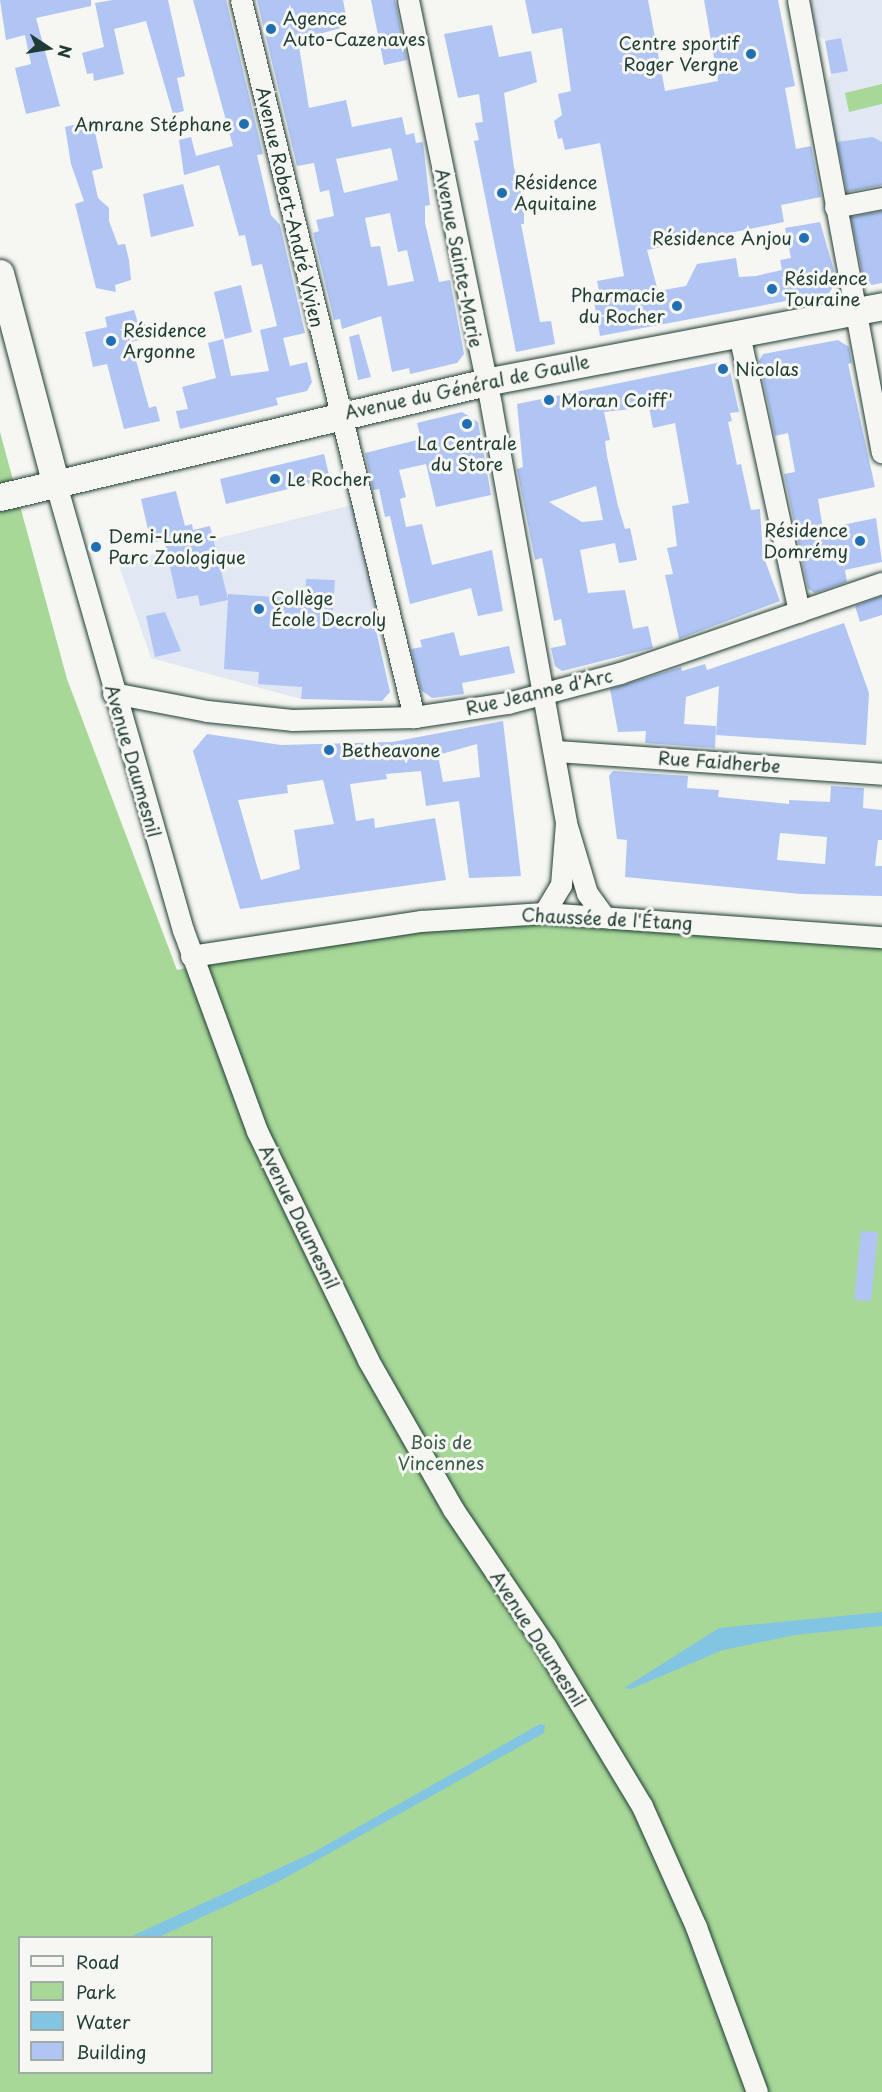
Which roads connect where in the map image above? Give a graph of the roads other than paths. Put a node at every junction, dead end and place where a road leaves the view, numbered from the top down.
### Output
1 (241, 0) edge
2 (408, 0) edge
3 (798, 0) edge
4 (882, 198) edge
5 (835, 207) junction
6 (0, 273) edge
7 (882, 306) edge
8 (855, 312) junction
9 (739, 334) junction
10 (485, 382) junction
11 (339, 414) junction
12 (882, 452) edge
13 (55, 481) junction
14 (0, 497) edge
15 (882, 584) edge
16 (799, 612) junction
17 (113, 693) junction
18 (546, 693) junction
19 (414, 717) junction
20 (556, 751) junction
21 (882, 774) edge
22 (566, 823) junction
23 (544, 913) junction
24 (604, 916) junction
25 (882, 937) edge
26 (191, 956) junction
27 (757, 2092) edge

1 - 11 street, Avenue Robert-André Vivien
2 - 10 street, Avenue Sainte-Marie
3 - 5 street
4 - 5 street
5 - 8 street
6 - 13 main road, Avenue Daumesnil
7 - 8 main road, Avenue du Général de Gaulle
8 - 9 main road, Avenue du Général de Gaulle
8 - 12 street
9 - 10 main road, Avenue du Général de Gaulle
9 - 16 street
10 - 11 main road, Avenue du Général de Gaulle
10 - 18 street, Avenue Sainte-Marie
11 - 13 main road, Avenue du Général de Gaulle
11 - 19 street, Avenue Robert-André Vivien
13 - 14 main road, Avenue du Général de Gaulle
13 - 17 street, Avenue Daumesnil
15 - 16 street, Rue Jeanne d'Arc
16 - 18 street, Rue Jeanne d'Arc
17 - 19 street, Rue Jeanne d'Arc
17 - 26 street, Avenue Daumesnil
18 - 19 street, Rue Jeanne d'Arc
18 - 20 street, Avenue Sainte-Marie
20 - 21 street, Rue Faidherbe
20 - 22 street, Avenue Sainte-Marie
22 - 23 street
22 - 24 street
23 - 24 street, Chaussée de l'Étang
23 - 26 street, Chaussée de l'Étang
24 - 25 street, Chaussée de l'Étang
26 - 27 street, Avenue Daumesnil

